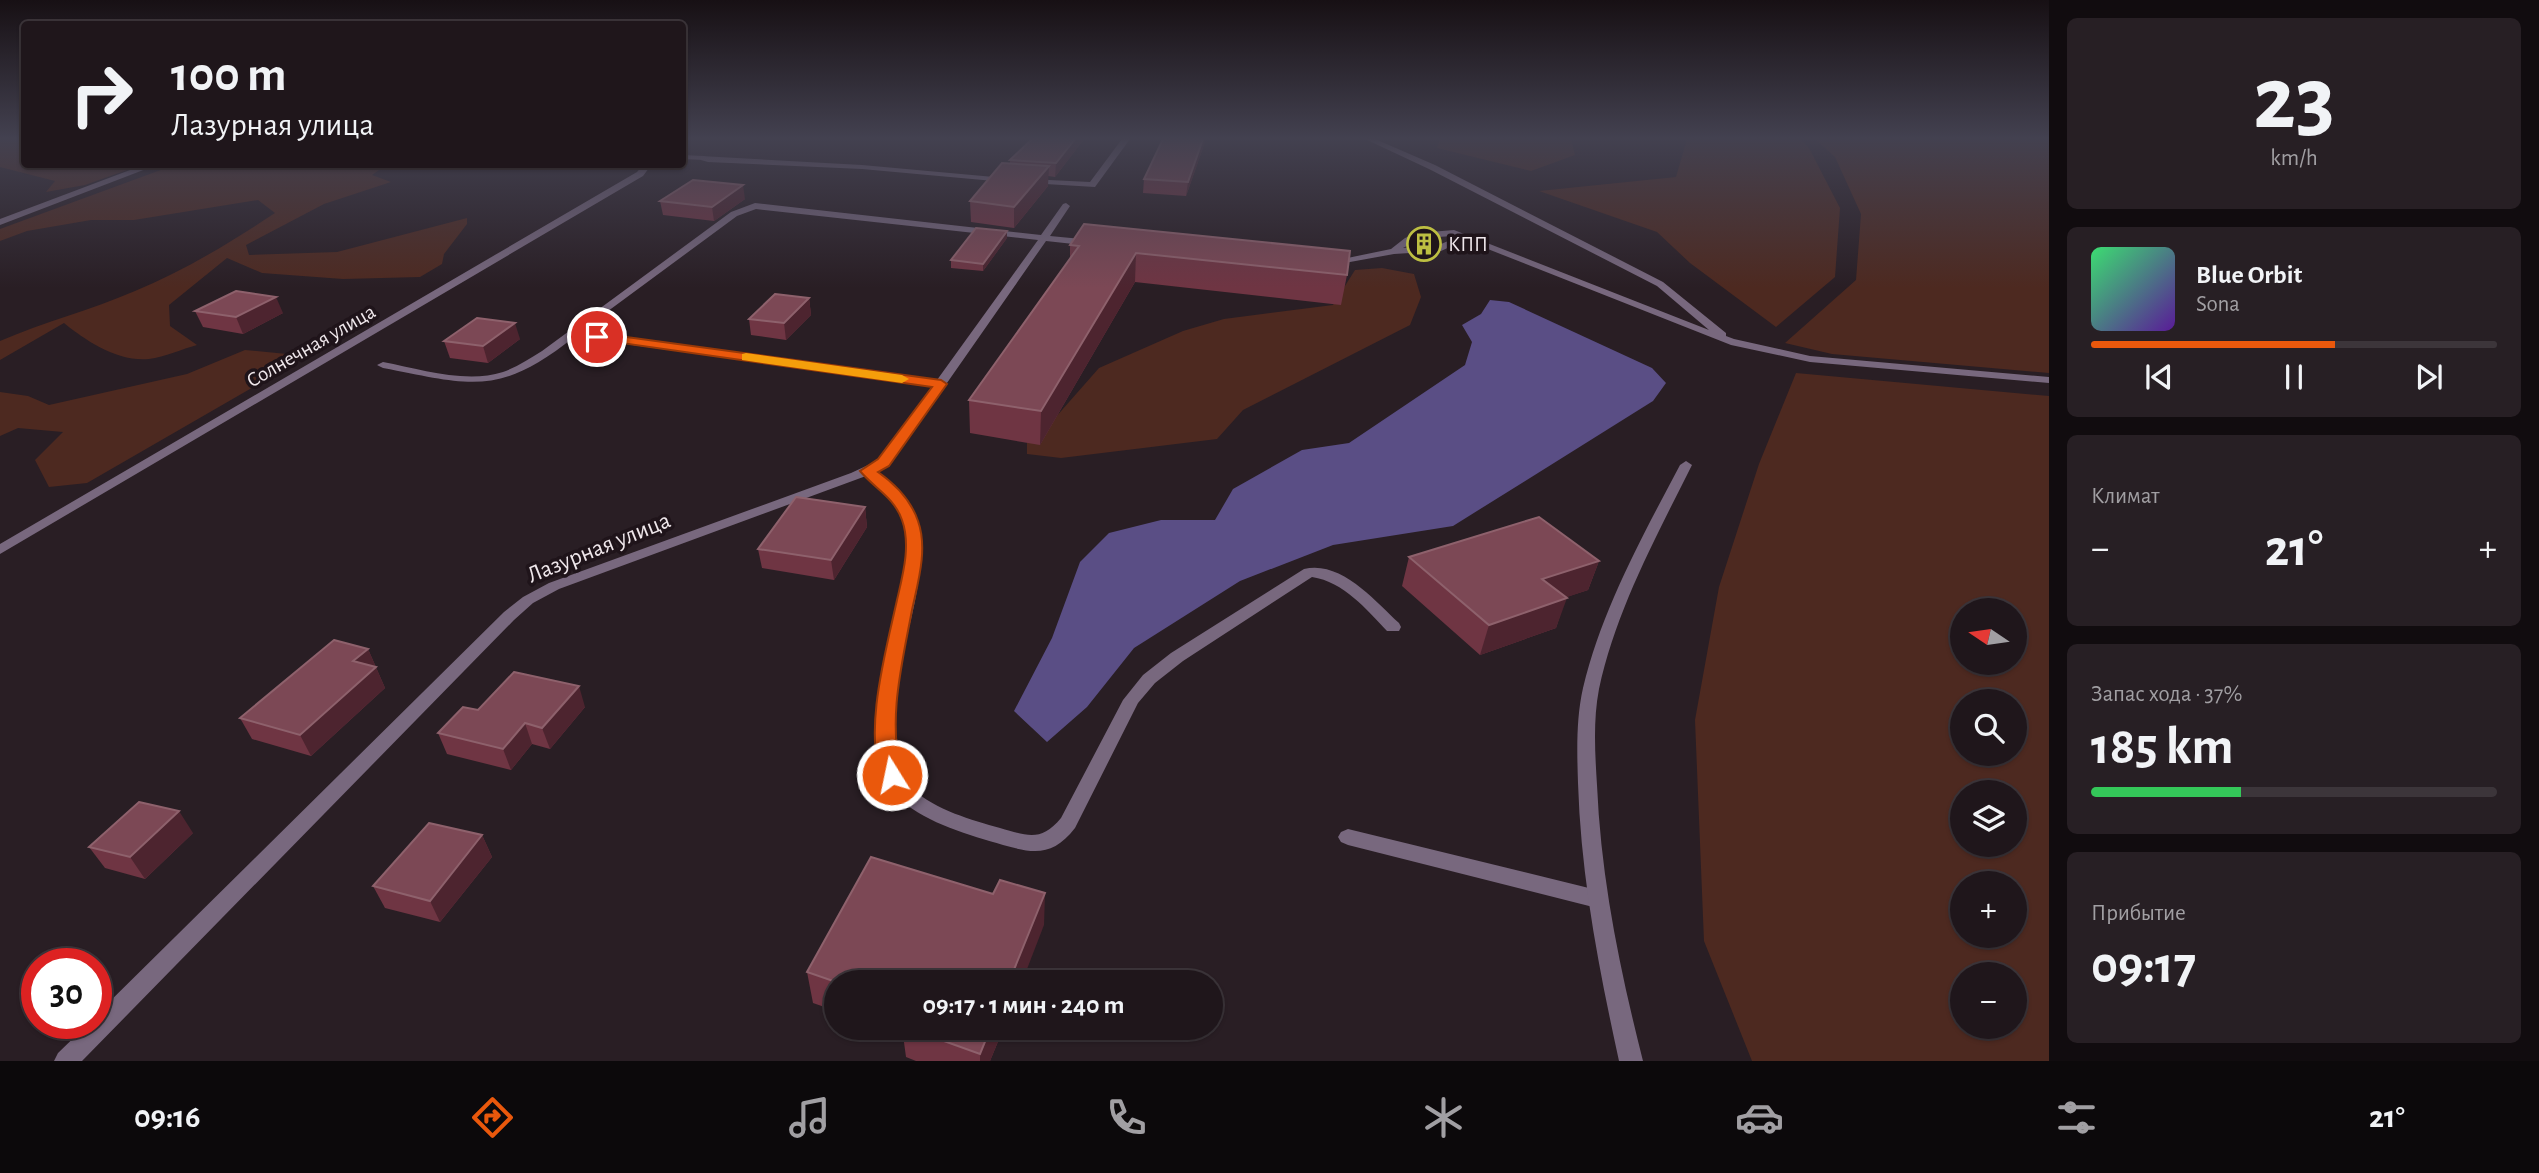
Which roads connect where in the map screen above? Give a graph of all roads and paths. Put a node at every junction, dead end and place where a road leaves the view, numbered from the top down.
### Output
1 (89, 189) edge
2 (611, 189) edge
3 (1474, 189) edge
4 (1066, 206) dead end
5 (0, 222) edge
6 (1460, 235) junction
7 (1046, 238) junction
8 (1101, 243) edge
9 (1394, 251) junction
10 (1319, 265) edge
11 (571, 333) junction
12 (1731, 342) junction
13 (383, 365) dead end
14 (2049, 380) edge
15 (941, 384) junction
16 (1686, 465) dead end
17 (868, 471) junction
18 (0, 550) edge
19 (1393, 627) dead end
20 (1348, 837) dead end
21 (1597, 899) junction
22 (66, 1061) edge
23 (1631, 1061) edge

1 - 5 street
2 - 18 street, Солнечная улица
3 - 12 street
4 - 7 street, Лазурная улица
6 - 9 street
6 - 9 street
6 - 12 street
7 - 8 street
7 - 11 street
7 - 15 street, Лазурная улица
9 - 10 street
11 - 13 street
11 - 15 street
12 - 14 street
15 - 17 street, Лазурная улица
16 - 21 street
17 - 19 street
17 - 22 street, Лазурная улица
20 - 21 street
21 - 23 street

